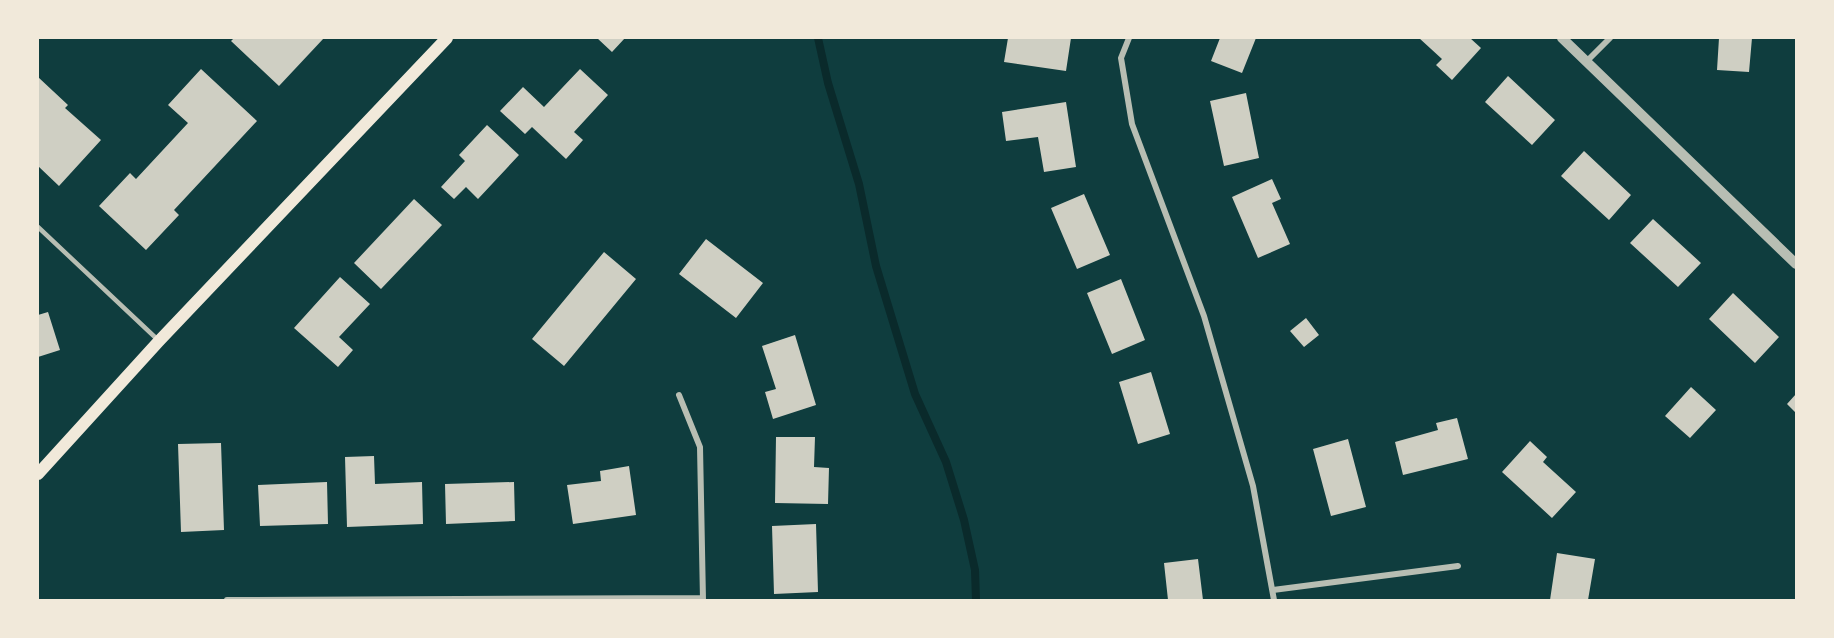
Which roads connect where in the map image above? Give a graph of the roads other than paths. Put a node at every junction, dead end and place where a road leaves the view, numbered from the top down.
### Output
1 (447, 38) edge
2 (1129, 38) edge
3 (1562, 38) edge
4 (1610, 38) edge
5 (1586, 62) junction
6 (38, 227) edge
7 (1797, 264) edge
8 (159, 341) junction
9 (679, 395) dead end
10 (38, 474) edge
11 (1458, 566) dead end
12 (1273, 590) junction
13 (703, 599) edge
14 (227, 600) edge
15 (1274, 600) edge

1 - 8 main road
2 - 12 street
3 - 5 street
4 - 5 street
5 - 7 street
6 - 8 lane
8 - 10 main road
9 - 13 street
11 - 12 street
12 - 15 street
13 - 14 street

